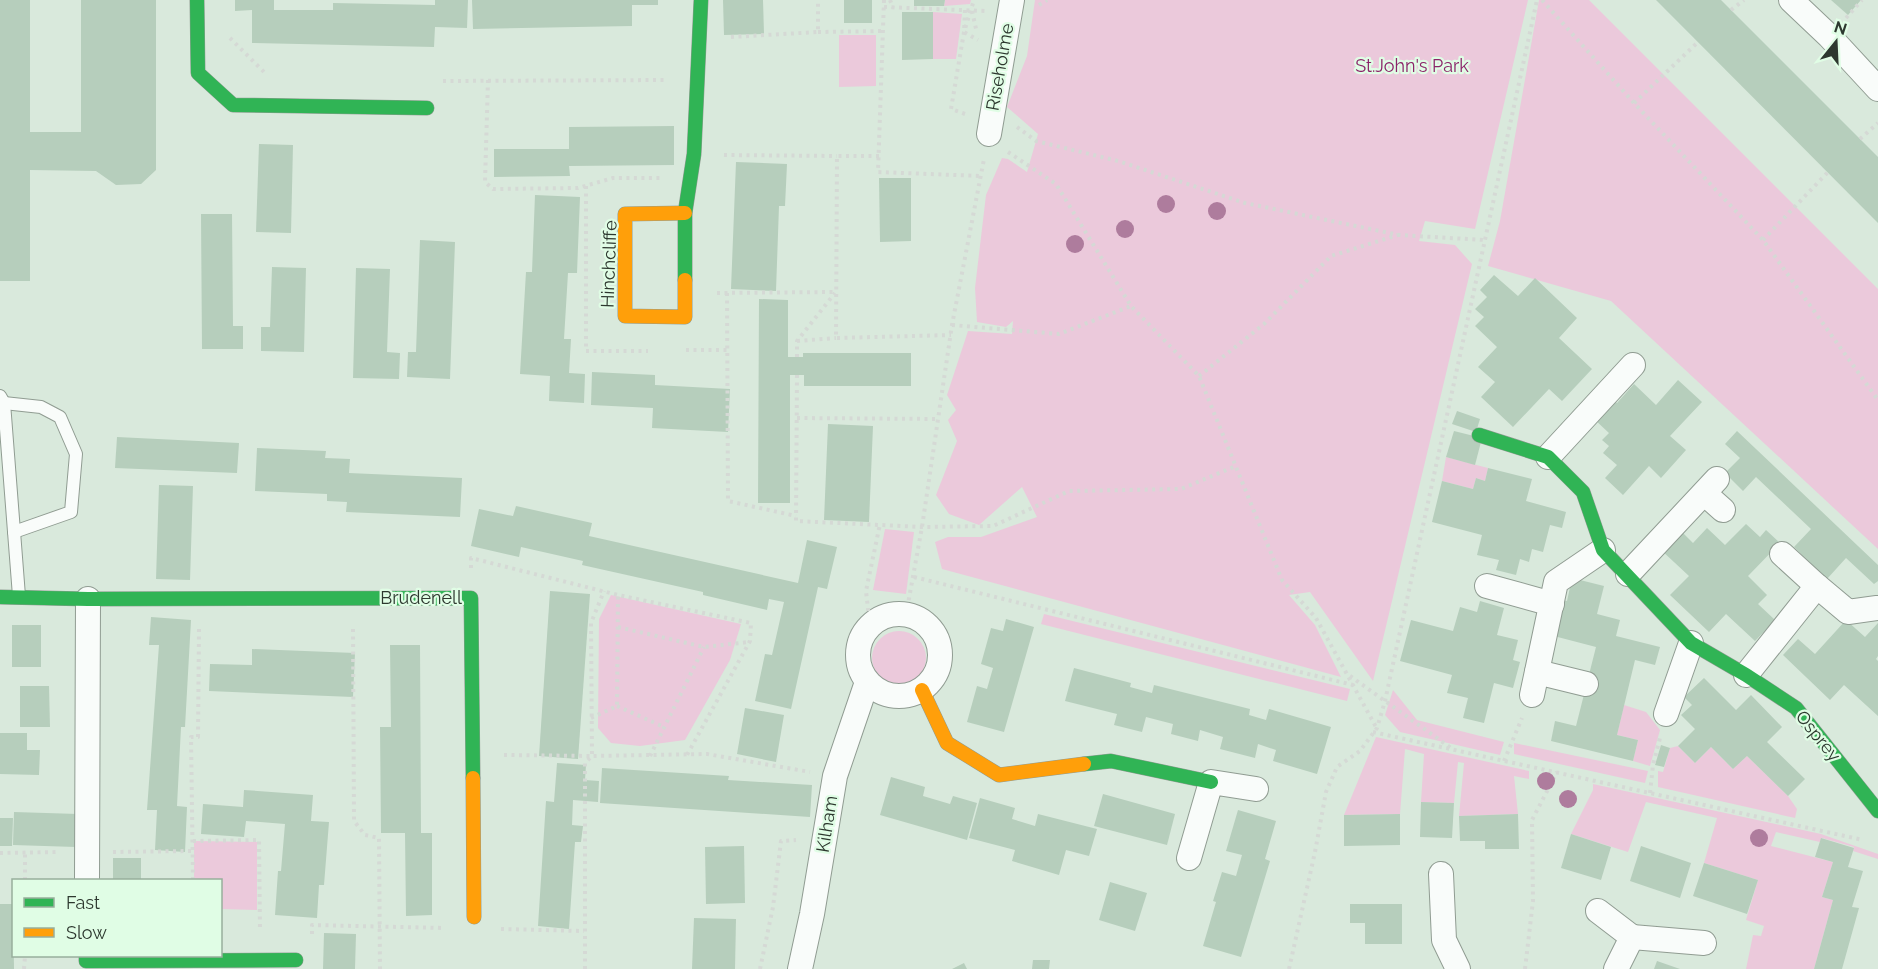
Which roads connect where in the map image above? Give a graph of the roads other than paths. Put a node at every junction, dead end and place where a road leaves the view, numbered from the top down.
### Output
1 (701, 0) edge
2 (1791, 0) edge
3 (197, 3) edge
4 (1011, 6) edge
5 (1878, 89) edge
6 (427, 108) dead end
7 (991, 122) road end
8 (685, 213) junction
9 (1633, 365) dead end
10 (2, 399) edge
11 (1479, 435) dead end
12 (1548, 457) junction
13 (1723, 510) dead end
14 (14, 532) junction
15 (1603, 550) junction
16 (1782, 554) dead end
17 (1628, 574) junction
18 (1487, 586) dead end
19 (1817, 586) junction
20 (0, 597) edge
21 (19, 597) junction
22 (88, 599) junction
23 (1552, 604) junction
24 (1877, 608) edge
25 (1691, 643) junction
26 (1537, 672) junction
27 (1746, 675) junction
28 (867, 681) junction
29 (1586, 684) dead end
30 (922, 690) junction
31 (1532, 695) road end
32 (1666, 714) road end
33 (1211, 782) junction
34 (1256, 789) dead end
35 (1878, 811) edge
36 (1189, 858) dead end
37 (1441, 874) dead end
38 (87, 879) edge
39 (1598, 911) dead end
40 (474, 917) dead end
41 (1632, 938) junction
42 (1704, 944) dead end
43 (86, 957) edge
44 (296, 960) road end
45 (800, 969) edge
46 (1458, 969) edge
47 (1616, 969) edge

1 - 8 street, Hinchcliffe
2 - 5 street
3 - 6 street
4 - 7 street, Riseholme
8 - 8 street, Hinchcliffe
9 - 12 street
10 - 14 lane
10 - 14 lane
11 - 12 street, Osprey
12 - 15 street, Osprey
13 - 17 street
14 - 21 lane
15 - 17 street, Osprey
15 - 23 street
16 - 19 street
17 - 25 street, Osprey
18 - 23 street
19 - 24 street
19 - 27 street
20 - 21 street, Brudenell
21 - 22 street, Brudenell
22 - 38 street
22 - 40 street, Brudenell
23 - 26 street
25 - 27 street, Osprey
25 - 32 street
26 - 29 street
26 - 31 street
27 - 35 street, Osprey
28 - 30 street
28 - 30 street
28 - 45 street, Kilham
30 - 33 street
33 - 34 street
33 - 36 street
37 - 46 street
39 - 41 street
41 - 42 street
41 - 47 street
43 - 44 street

